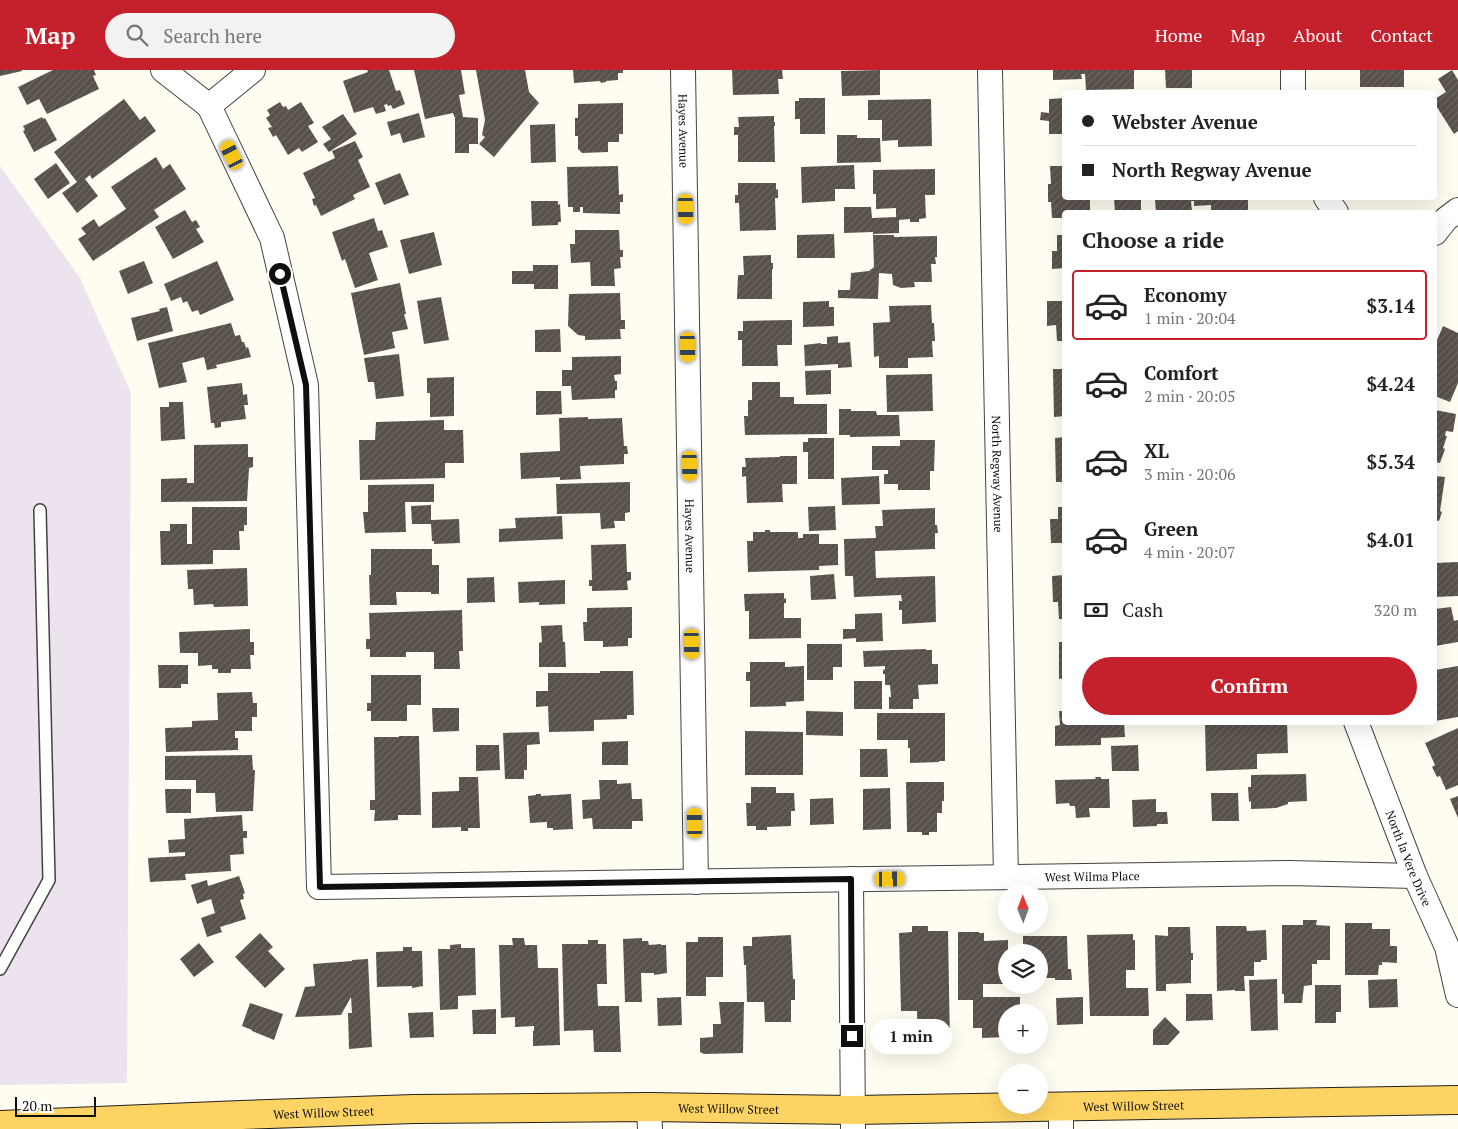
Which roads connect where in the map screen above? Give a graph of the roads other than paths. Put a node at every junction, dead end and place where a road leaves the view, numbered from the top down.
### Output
1 (163, 70) edge
2 (253, 70) edge
3 (683, 70) edge
4 (990, 70) edge
5 (1293, 70) edge
6 (1293, 90) edge
7 (209, 106) junction
8 (1458, 210) edge
9 (1437, 230) edge
10 (40, 510) dead end
11 (1357, 725) edge
12 (1415, 876) junction
13 (1006, 877) junction
14 (851, 879) junction
15 (696, 882) junction
16 (0, 969) edge
17 (1458, 996) edge
18 (1458, 1100) edge
19 (650, 1118) edge
20 (1061, 1118) edge
21 (853, 1120) edge
22 (241, 1122) edge
23 (0, 1125) edge

1 - 7 street
2 - 7 street
3 - 15 street, Hayes Avenue
4 - 13 street, North Regway Avenue
5 - 6 street
7 - 15 street, West Wilma Place
8 - 9 street
10 - 16 lane
11 - 12 street, North la Vere Drive
12 - 13 street, West Wilma Place
12 - 17 street, North la Vere Drive
13 - 14 street, West Wilma Place
14 - 15 street, West Wilma Place
14 - 21 street
18 - 20 main road, West Willow Street
19 - 21 main road, West Willow Street
19 - 22 main road, West Willow Street
20 - 21 main road, West Willow Street
22 - 23 main road, West Willow Street

